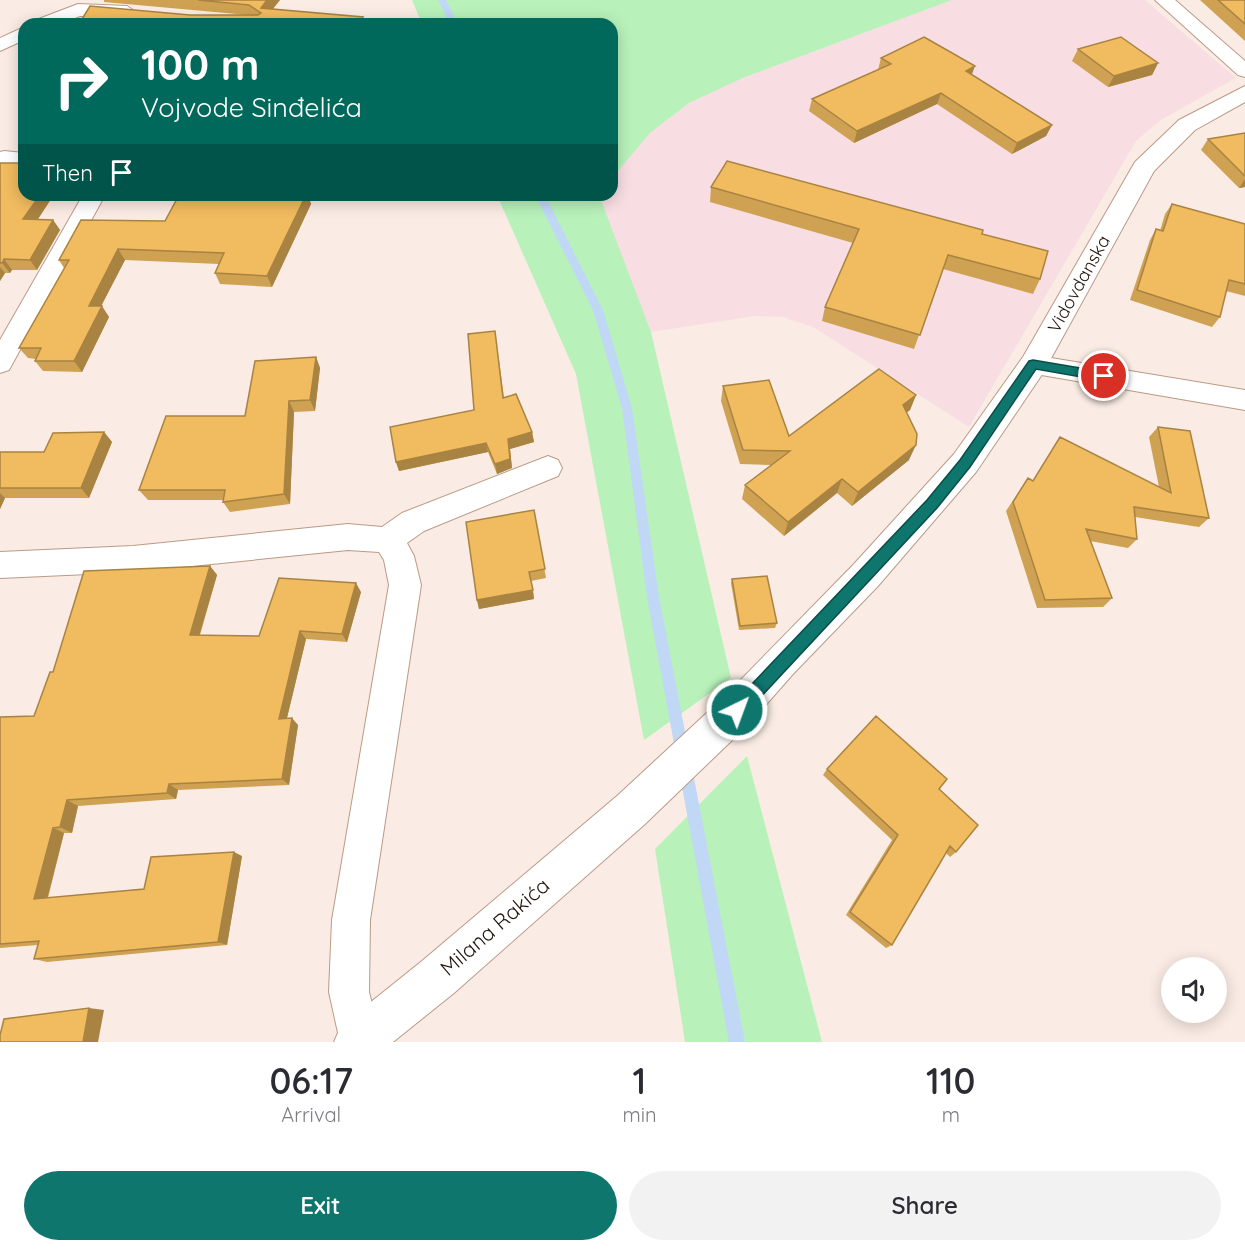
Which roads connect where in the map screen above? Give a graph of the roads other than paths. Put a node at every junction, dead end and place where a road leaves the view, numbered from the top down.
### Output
1 (1164, 0) edge
2 (140, 14) edge
3 (59, 18) edge
4 (18, 36) edge
5 (0, 45) edge
6 (1245, 71) edge
7 (1245, 93) edge
8 (91, 201) edge
9 (0, 363) edge
10 (1033, 364) junction
11 (1245, 400) edge
12 (548, 468) dead end
13 (387, 540) junction
14 (0, 565) edge
15 (737, 710) joint
16 (358, 1041) edge

1 - 6 street
2 - 3 street
4 - 5 street
7 - 10 main road, Vidovdanska
8 - 9 street
10 - 11 street
10 - 15 main road, Vidovdanska
12 - 13 street
13 - 14 street
13 - 16 street
15 - 16 main road, Milana Rakića

